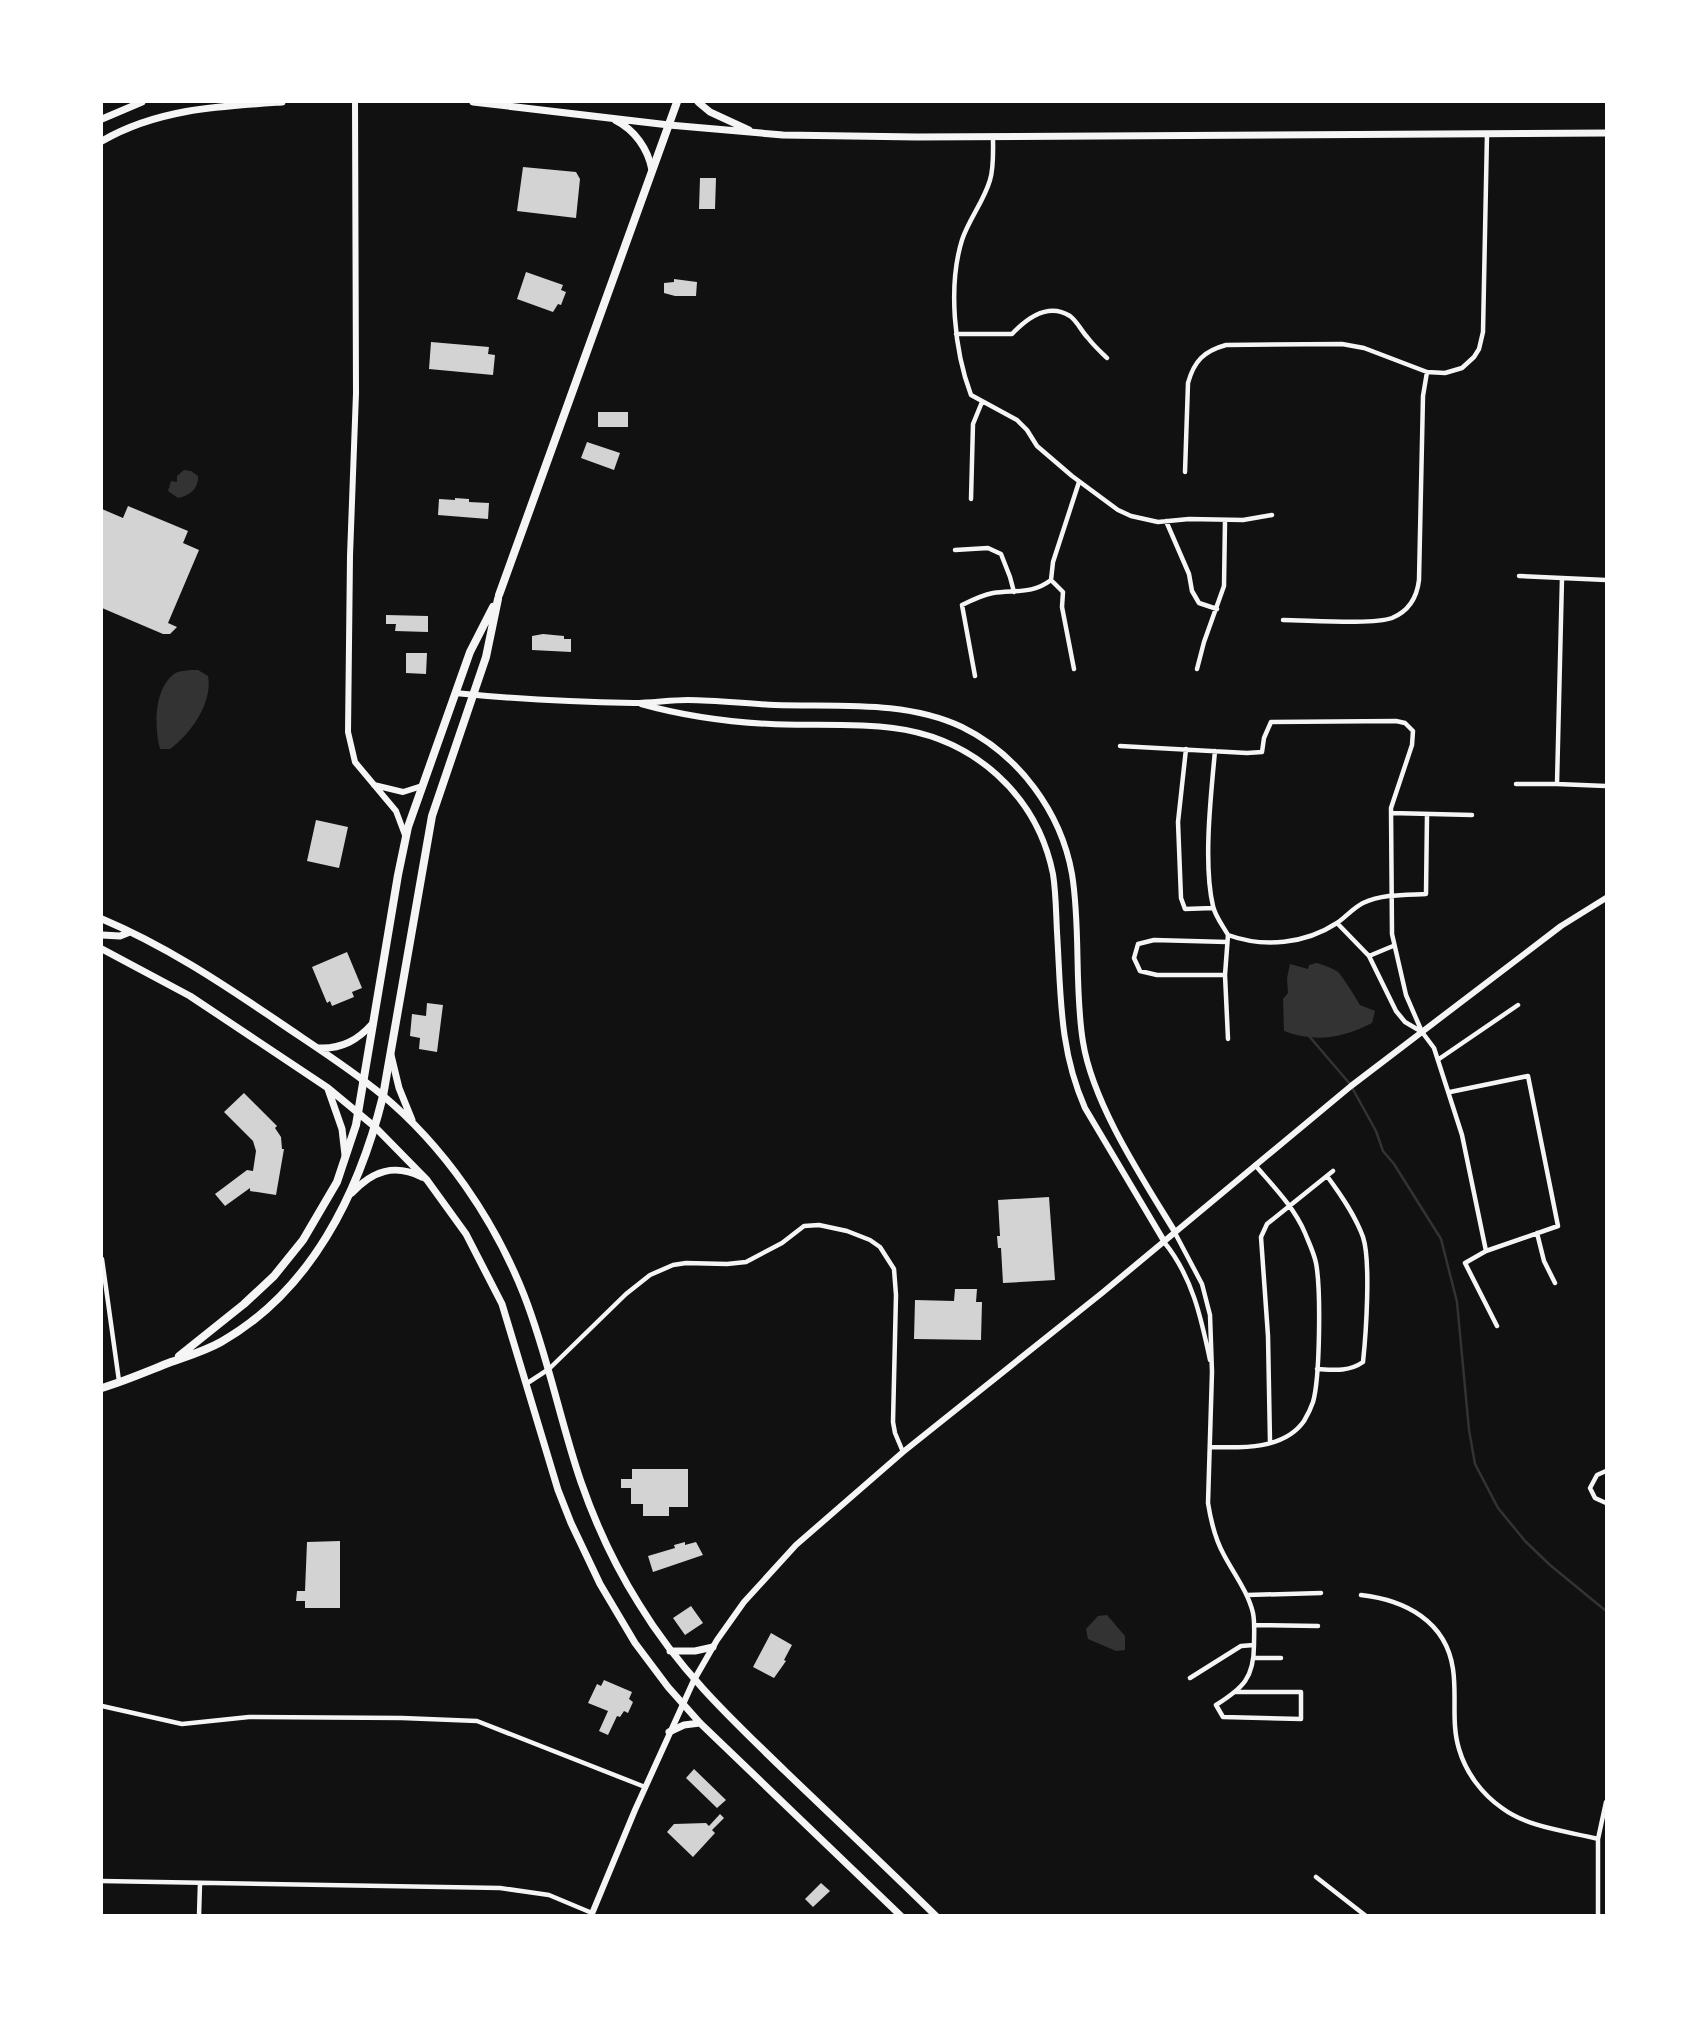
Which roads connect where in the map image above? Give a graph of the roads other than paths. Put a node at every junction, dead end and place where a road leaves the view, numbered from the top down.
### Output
1 (142, 102) edge
2 (282, 102) edge
3 (355, 102) edge
4 (473, 102) edge
5 (677, 102) edge
6 (698, 102) edge
7 (102, 118) edge
8 (611, 118) junction
9 (669, 125) junction
10 (756, 133) junction
11 (1606, 133) edge
12 (1487, 134) junction
13 (993, 137) junction
14 (102, 141) edge
15 (653, 172) junction
16 (956, 334) junction
17 (1107, 358) dead end
18 (1427, 372) junction
19 (982, 402) junction
20 (1185, 472) dead end
21 (1079, 482) junction
22 (971, 499) dead end
23 (1272, 515) dead end
24 (1166, 521) junction
25 (1225, 521) junction
26 (955, 550) dead end
27 (1519, 576) dead end
28 (1562, 578) junction
29 (1051, 580) junction
30 (1606, 580) edge
31 (1014, 592) junction
32 (498, 597) junction
33 (1217, 609) junction
34 (1283, 620) dead end
35 (1074, 669) dead end
36 (1197, 669) dead end
37 (975, 676) dead end
38 (455, 693) junction
39 (472, 695) junction
40 (636, 703) junction
41 (1119, 746) dead end
42 (1186, 749) junction
43 (1215, 751) junction
44 (1517, 783) dead end
45 (374, 785) junction
46 (1557, 785) junction
47 (422, 786) junction
48 (1606, 786) edge
49 (1391, 813) junction
50 (1427, 815) junction
51 (1472, 815) dead end
52 (406, 837) junction
53 (1391, 895) junction
54 (1606, 898) edge
55 (1213, 908) junction
56 (102, 919) edge
57 (1337, 923) junction
58 (130, 932) junction
59 (102, 935) edge
60 (1228, 935) junction
61 (1227, 942) junction
62 (1393, 946) junction
63 (102, 949) edge
64 (1369, 956) junction
65 (1225, 975) junction
66 (1518, 1005) dead end
67 (373, 1023) junction
68 (1422, 1032) junction
69 (1228, 1039) dead end
70 (317, 1048) junction
71 (390, 1054) junction
72 (1439, 1059) junction
73 (363, 1080) junction
74 (328, 1088) junction
75 (1450, 1092) junction
76 (383, 1096) junction
77 (359, 1112) junction
78 (376, 1127) junction
79 (416, 1127) junction
80 (345, 1162) junction
81 (1255, 1165) junction
82 (1334, 1171) dead end
83 (1327, 1176) junction
84 (427, 1180) junction
85 (352, 1193) junction
86 (1289, 1206) junction
87 (1175, 1232) junction
88 (1537, 1233) junction
89 (1164, 1241) junction
90 (1486, 1251) junction
91 (102, 1259) edge
92 (1555, 1283) dead end
93 (244, 1304) junction
94 (1497, 1326) dead end
95 (235, 1333) junction
96 (171, 1362) junction
97 (549, 1369) junction
98 (1317, 1369) junction
99 (1212, 1372) junction
100 (120, 1382) junction
101 (526, 1384) junction
102 (102, 1388) edge
103 (1270, 1442) junction
104 (1210, 1447) junction
105 (903, 1452) junction
106 (1606, 1471) edge
107 (1606, 1503) edge
108 (1321, 1593) dead end
109 (1247, 1595) junction
110 (1361, 1595) dead end
111 (1254, 1625) junction
112 (1318, 1626) dead end
113 (1254, 1646) junction
114 (713, 1647) junction
115 (670, 1651) junction
116 (1254, 1658) junction
117 (1281, 1658) dead end
118 (1190, 1678) dead end
119 (694, 1680) junction
120 (1236, 1692) junction
121 (682, 1703) junction
122 (102, 1706) edge
123 (700, 1723) junction
124 (669, 1732) junction
125 (645, 1787) junction
126 (1606, 1802) edge
127 (1598, 1839) junction
128 (1316, 1877) dead end
129 (102, 1881) edge
130 (200, 1883) junction
131 (592, 1914) edge
132 (199, 1916) edge
133 (901, 1916) edge
134 (936, 1916) edge
135 (1366, 1916) edge
136 (1598, 1916) edge

1 - 7 main road
2 - 14 main road
3 - 45 street
4 - 8 main road
5 - 9 highway
6 - 10 main road
8 - 9 main road
8 - 15 main road
9 - 10 main road
9 - 15 highway
10 - 13 main road
11 - 12 main road
12 - 13 main road
12 - 18 street
13 - 16 street
15 - 32 highway
16 - 17 street
16 - 19 street
18 - 20 street
18 - 34 street
19 - 21 street
19 - 22 street
21 - 24 street
21 - 29 street
23 - 25 street
24 - 25 street
24 - 33 street
25 - 33 street
26 - 31 street
27 - 28 street
28 - 30 street
28 - 46 street
29 - 31 street
29 - 35 street
31 - 37 street
32 - 38 highway
32 - 39 highway
33 - 36 street
38 - 39 street
38 - 47 highway
39 - 40 street
39 - 71 highway
40 - 87 street
40 - 89 street
41 - 42 street
42 - 43 street
42 - 55 street
43 - 49 street
43 - 55 street
44 - 46 street
45 - 47 street
45 - 52 street
46 - 48 street
47 - 52 highway
49 - 50 street
49 - 53 street
50 - 51 street
50 - 53 street
52 - 67 highway
53 - 57 street
53 - 62 street
54 - 68 street
55 - 60 street
56 - 58 main road
57 - 60 street
57 - 64 street
58 - 59 main road
58 - 70 main road
60 - 61 street
61 - 65 street
61 - 65 street
62 - 64 street
62 - 68 street
63 - 74 main road
64 - 68 street
65 - 69 street
66 - 72 street
67 - 70 main road
67 - 73 highway
68 - 72 street
68 - 81 street
70 - 73 main road
71 - 76 highway
71 - 79 main road
72 - 75 street
73 - 76 main road
73 - 77 highway
74 - 77 main road
74 - 80 main road
75 - 88 street
75 - 90 street
76 - 78 highway
76 - 79 main road
77 - 78 main road
77 - 80 highway
78 - 84 main road
78 - 85 highway
79 - 97 main road
80 - 93 highway
81 - 86 street
81 - 87 street
82 - 83 street
83 - 86 street
83 - 98 street
84 - 85 main road
84 - 101 main road
85 - 95 highway
86 - 98 street
86 - 103 street
87 - 89 street
87 - 99 street
88 - 90 street
88 - 92 street
89 - 99 street
89 - 105 street
90 - 94 street
91 - 100 street
93 - 95 highway
93 - 96 highway
95 - 96 highway
96 - 100 highway
97 - 101 street
97 - 105 street
97 - 115 main road
98 - 103 street
99 - 104 street
100 - 102 highway
101 - 121 main road
103 - 104 street
104 - 109 street
105 - 114 street
106 - 107 street
108 - 109 street
109 - 111 street
110 - 127 street
111 - 112 street
111 - 113 street
113 - 116 street
113 - 118 street
114 - 115 main road
114 - 119 street
115 - 119 main road
116 - 117 street
116 - 120 street
119 - 121 street
119 - 134 main road
120 - 120 street
121 - 123 main road
121 - 124 street
122 - 125 street
123 - 124 main road
123 - 133 main road
124 - 125 street
125 - 131 street
126 - 127 street
127 - 136 street
128 - 135 street
129 - 130 street
130 - 131 street
130 - 132 street

